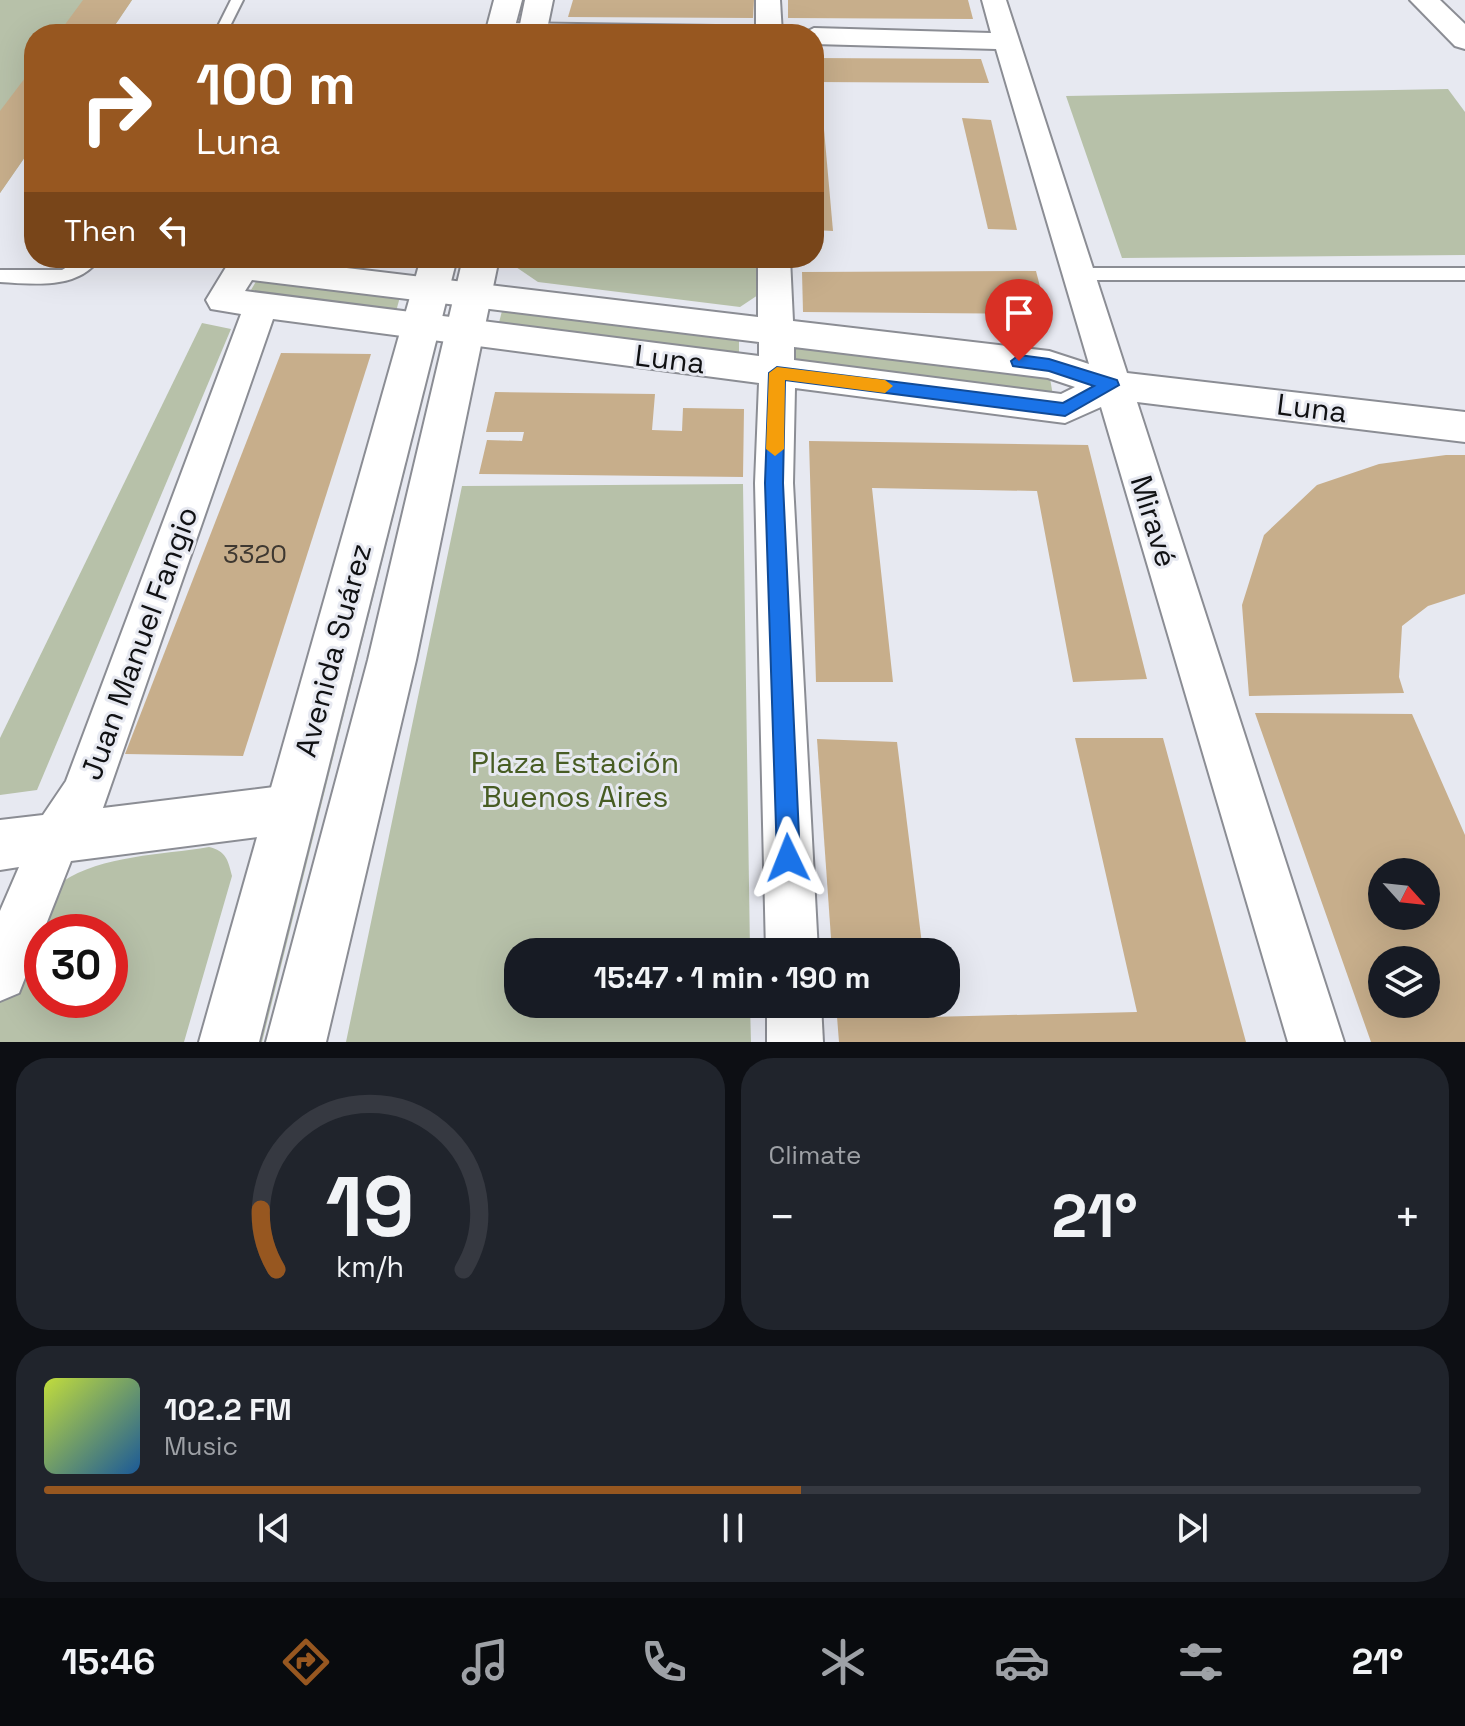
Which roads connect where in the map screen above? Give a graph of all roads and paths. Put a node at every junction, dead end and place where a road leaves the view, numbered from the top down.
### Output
1 (237, 0) edge
2 (508, 0) edge
3 (539, 0) edge
4 (768, 0) edge
5 (994, 0) edge
6 (1424, 0) edge
7 (225, 24) edge
8 (501, 24) edge
9 (534, 24) edge
10 (769, 24) edge
11 (824, 36) edge
12 (1464, 39) edge
13 (1005, 41) junction
14 (78, 268) edge
15 (243, 268) edge
16 (251, 268) edge
17 (774, 268) edge
18 (1077, 274) junction
19 (1465, 274) edge
20 (0, 276) edge
21 (451, 294) edge
22 (242, 302) junction
23 (776, 353) junction
24 (1111, 385) junction
25 (1465, 427) edge
26 (290, 809) junction
27 (55, 840) junction
28 (0, 845) edge
29 (791, 938) edge
30 (0, 974) edge
31 (794, 1018) edge
32 (229, 1042) edge
33 (296, 1042) edge
34 (795, 1042) edge
35 (1316, 1042) edge

1 - 7 lane
2 - 8 street
3 - 9 street
4 - 10 street
5 - 13 street, Miravé
6 - 12 street
11 - 13 street
13 - 18 street, Miravé
14 - 20 lane
15 - 22 street, Juan Manuel Fangio
16 - 21 street, Luna
17 - 23 street
18 - 19 lane
18 - 24 street, Miravé
21 - 22 street, Luna
21 - 23 street, Luna
21 - 26 street, Avenida Suárez
21 - 33 street, Avenida Suárez
22 - 27 street, Juan Manuel Fangio
23 - 24 street, Luna
23 - 29 street
24 - 25 street, Luna
24 - 35 street, Miravé
26 - 27 street
26 - 32 street, Avenida Suárez
27 - 28 street
27 - 30 street, Juan Manuel Fangio
31 - 34 street

